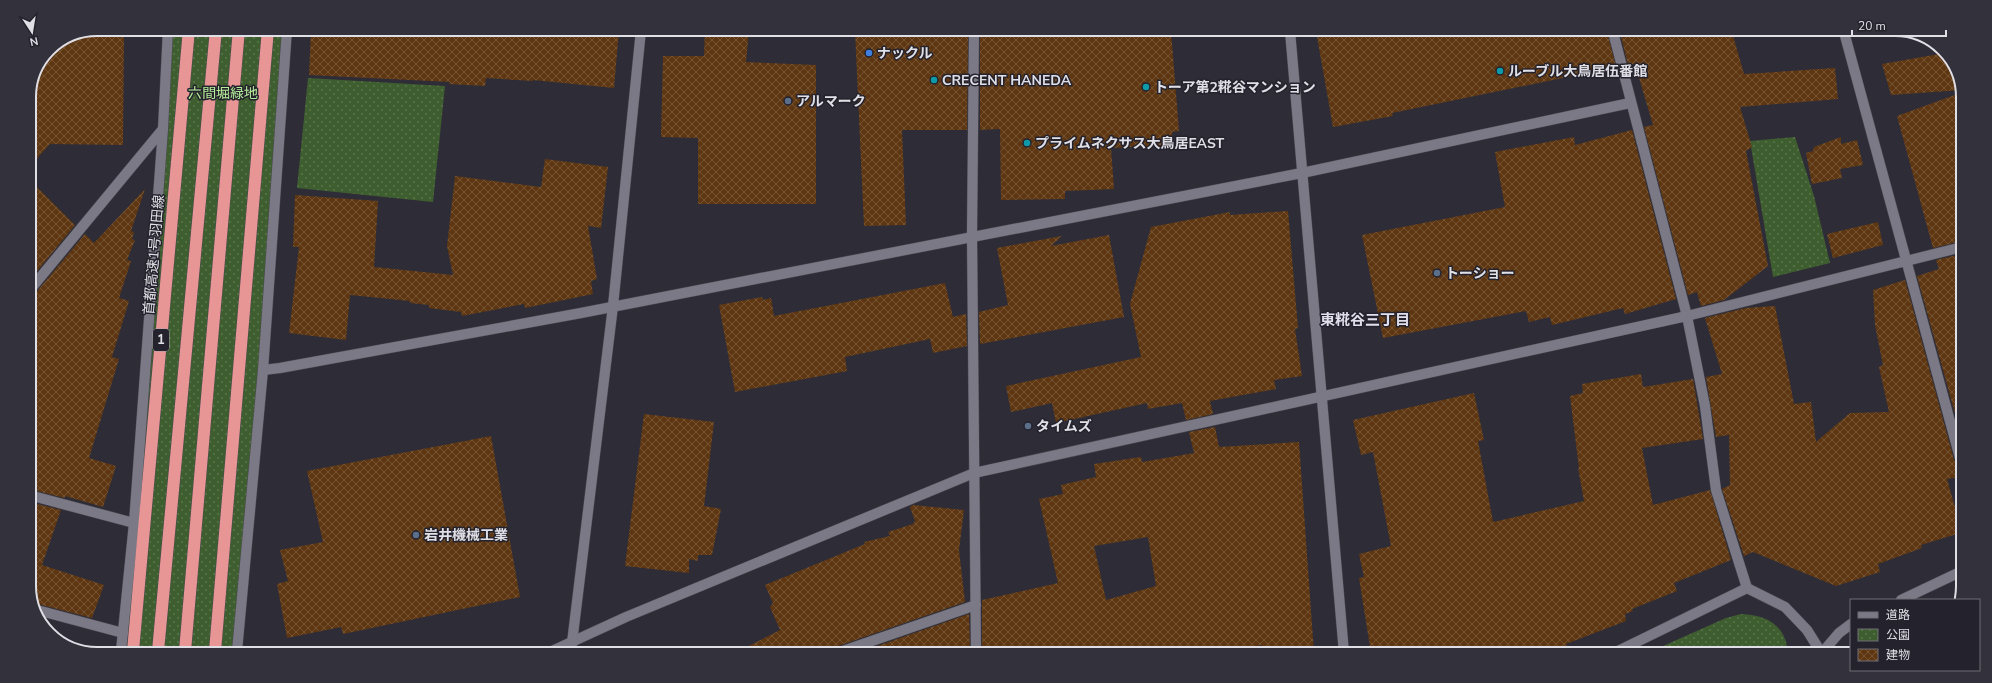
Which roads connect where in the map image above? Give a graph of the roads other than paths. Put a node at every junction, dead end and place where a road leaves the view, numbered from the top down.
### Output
1 (168, 36) edge
2 (188, 36) edge
3 (215, 36) edge
4 (238, 36) edge
5 (267, 36) edge
6 (287, 36) edge
7 (640, 36) edge
8 (974, 36) edge
9 (1290, 36) edge
10 (1614, 36) edge
11 (1845, 36) edge
12 (1630, 103) junction
13 (163, 129) junction
14 (1302, 173) junction
15 (972, 236) junction
16 (1956, 249) edge
17 (1907, 262) junction
18 (36, 283) edge
19 (613, 306) junction
20 (1687, 316) junction
21 (263, 370) junction
22 (1321, 396) junction
23 (1956, 443) edge
24 (974, 473) junction
25 (36, 497) edge
26 (134, 523) junction
27 (1956, 574) edge
28 (1746, 588) junction
29 (1903, 599) edge
30 (976, 605) junction
31 (41, 611) edge
32 (1850, 625) edge
33 (123, 633) junction
34 (121, 647) edge
35 (133, 647) edge
36 (158, 647) edge
37 (185, 647) edge
38 (214, 647) edge
39 (237, 647) edge
40 (571, 647) edge
41 (854, 647) edge
42 (976, 647) edge
43 (1343, 647) edge
44 (1626, 647) edge
45 (1817, 647) edge
46 (1827, 647) edge

1 - 13 street
2 - 35 highway, 首都高速1号羽田線 / 1
3 - 36 highway
4 - 37 highway
5 - 38 highway
6 - 21 street
7 - 19 street
8 - 15 street
9 - 14 street
10 - 12 street
11 - 17 street
12 - 14 street
12 - 20 street
13 - 18 street
13 - 26 street
14 - 15 street
14 - 22 street
15 - 19 street
15 - 24 street
16 - 17 street
17 - 20 street
17 - 23 street
19 - 21 street
19 - 40 street
20 - 22 street
20 - 28 street
21 - 39 street
22 - 24 street
22 - 43 street
24 - 30 street
24 - 40 street
25 - 26 street
26 - 33 street
27 - 29 street
28 - 44 street
28 - 45 street
30 - 41 street
30 - 42 street
31 - 33 street
32 - 46 street
33 - 34 street

